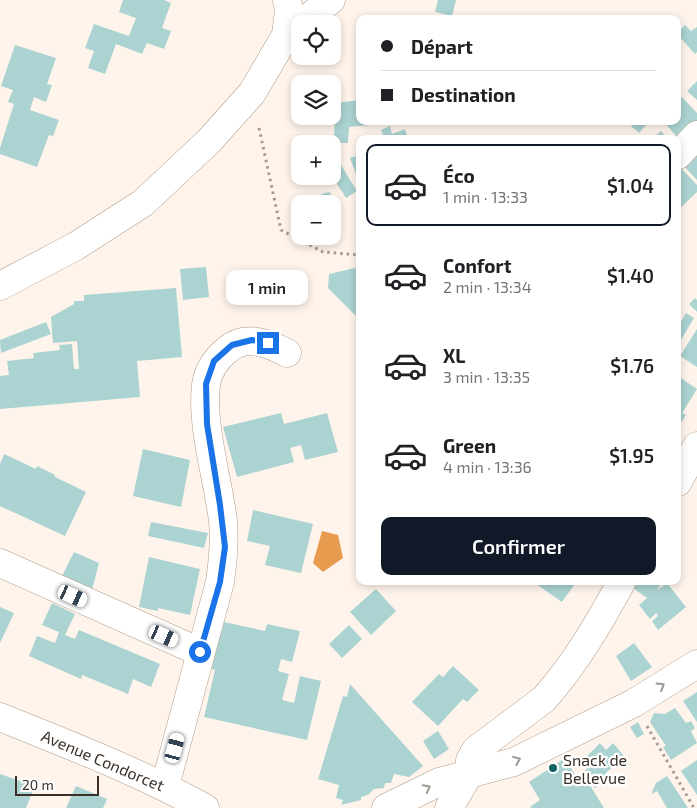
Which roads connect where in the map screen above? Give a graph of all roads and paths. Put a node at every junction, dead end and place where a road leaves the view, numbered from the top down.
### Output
1 (287, 0) edge
2 (331, 0) edge
3 (311, 15) edge
4 (291, 16) edge
5 (291, 33) edge
6 (252, 93) junction
7 (697, 134) edge
8 (681, 151) edge
9 (356, 255) edge
10 (0, 286) edge
11 (287, 353) dead end
12 (697, 446) edge
13 (681, 476) edge
14 (0, 563) edge
15 (620, 585) edge
16 (200, 652) junction
17 (697, 664) edge
18 (634, 704) junction
19 (0, 717) edge
20 (470, 772) junction
21 (165, 786) junction
22 (205, 808) edge
23 (386, 808) edge
24 (449, 808) edge
25 (694, 808) edge

1 - 4 street
2 - 3 street
5 - 6 street
6 - 9 path
6 - 10 street
7 - 8 street
11 - 16 street
12 - 13 street
14 - 16 street
15 - 20 street
16 - 21 street
18 -> 17 street
20 -> 18 street
18 - 25 path
19 - 21 street, Avenue Condorcet
23 -> 20 street
20 - 24 street
21 - 22 street, Avenue Condorcet

